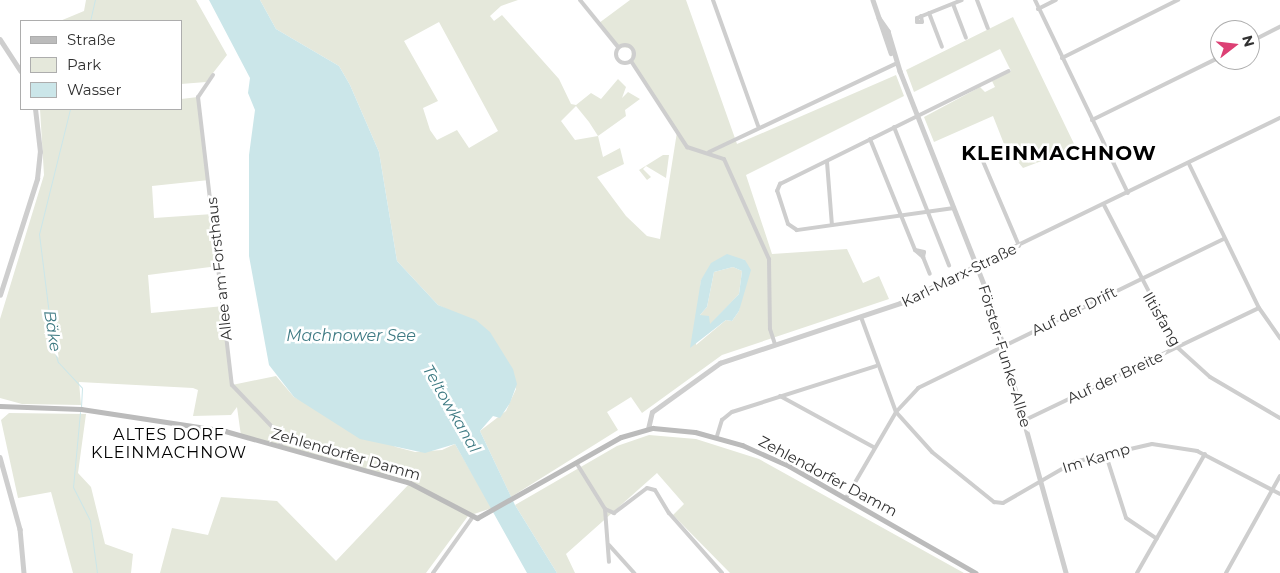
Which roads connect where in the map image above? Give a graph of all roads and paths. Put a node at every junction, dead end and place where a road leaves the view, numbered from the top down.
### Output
1 (580, 0) edge
2 (713, 0) edge
3 (873, 0) edge
4 (962, 0) edge
5 (977, 0) edge
6 (1035, 0) edge
7 (1056, 0) edge
8 (1178, 0) edge
9 (953, 4) junction
10 (1038, 9) junction
11 (929, 13) junction
12 (922, 16) dead end
13 (1280, 27) edge
14 (988, 28) dead end
15 (1260, 37) edge
16 (966, 38) dead end
17 (0, 39) edge
18 (942, 46) dead end
19 (618, 47) junction
20 (1062, 58) junction
21 (631, 61) junction
22 (896, 61) junction
23 (1210, 62) edge
24 (20, 70) edge
25 (1010, 71) dead end
26 (213, 75) dead end
27 (35, 110) edge
28 (918, 116) junction
29 (1092, 120) junction
30 (1280, 120) edge
31 (758, 126) junction
32 (894, 127) junction
33 (870, 139) junction
34 (709, 152) junction
35 (979, 152) dead end
36 (827, 162) junction
37 (1189, 164) junction
38 (1128, 193) junction
39 (1104, 206) junction
40 (954, 208) junction
41 (928, 213) junction
42 (900, 216) junction
43 (832, 225) junction
44 (1224, 238) junction
45 (1019, 246) junction
46 (949, 265) dead end
47 (977, 265) junction
48 (930, 274) dead end
49 (1140, 280) junction
50 (0, 295) edge
51 (1258, 308) junction
52 (861, 317) junction
53 (1280, 338) edge
54 (775, 344) junction
55 (1004, 345) junction
56 (1178, 348) junction
57 (876, 366) junction
58 (780, 396) junction
59 (0, 406) edge
60 (896, 412) junction
61 (1280, 418) edge
62 (1025, 420) junction
63 (648, 429) junction
64 (717, 436) junction
65 (281, 447) junction
66 (875, 448) junction
67 (1105, 452) junction
68 (1205, 454) junction
69 (0, 457) edge
70 (577, 464) junction
71 (1280, 476) edge
72 (1037, 479) junction
73 (1272, 491) junction
74 (1280, 494) edge
75 (846, 498) junction
76 (605, 509) junction
77 (472, 518) junction
78 (1157, 539) junction
79 (609, 545) junction
80 (609, 562) dead end
81 (437, 567) junction
82 (24, 573) edge
83 (433, 573) edge
84 (441, 573) edge
85 (634, 573) edge
86 (722, 573) edge
87 (976, 573) edge
88 (1066, 573) edge
89 (1137, 573) edge
90 (1226, 573) edge

1 - 19 street
2 - 31 street
3 - 22 street, Förster-Funke-Allee
4 - 9 street
5 - 14 street
6 - 10 street
7 - 10 street
8 - 20 street
9 - 11 street
9 - 16 street
10 - 20 street
11 - 12 street
11 - 18 street
13 - 15 street
17 - 24 street
19 - 21 street
19 - 21 street
20 - 29 street
21 - 34 street
22 - 28 street, Förster-Funke-Allee
22 - 31 street
23 - 29 street
25 - 28 street
26 - 65 street, Allee am Forsthaus
27 - 50 street
28 - 32 street
28 - 40 street, Förster-Funke-Allee
29 - 38 street
30 - 37 street, Karl-Marx-Straße
31 - 34 street
32 - 33 street
32 - 41 street
33 - 36 street
33 - 42 street
34 - 54 street
35 - 45 street
36 - 43 street
36 - 43 street
37 - 38 street, Karl-Marx-Straße
37 - 44 street
38 - 39 street, Karl-Marx-Straße
39 - 45 street, Karl-Marx-Straße
39 - 49 street, Iltisfang
40 - 41 street
40 - 47 street, Förster-Funke-Allee
41 - 42 street
41 - 46 street
42 - 43 street
42 - 48 street
44 - 49 street, Auf der Drift
44 - 51 street
45 - 47 street, Karl-Marx-Straße
47 - 52 street, Karl-Marx-Straße
47 - 55 street, Förster-Funke-Allee
49 - 55 street, Auf der Drift
49 - 56 street, Iltisfang
51 - 53 street
51 - 56 street, Auf der Breite
52 - 54 street, Karl-Marx-Straße
52 - 57 street
54 - 63 street, Karl-Marx-Straße
55 - 60 street, Auf der Drift
55 - 62 street, Förster-Funke-Allee
56 - 61 street, Iltisfang
56 - 62 street, Auf der Breite
57 - 58 street
57 - 60 street
58 - 64 street
58 - 66 street
59 - 65 main road, Zehlendorfer Damm
60 - 66 street, Auf der Drift
60 - 72 street, Im Kamp
62 - 72 street, Förster-Funke-Allee
63 - 64 main road, Zehlendorfer Damm
63 - 70 main road, Zehlendorfer Damm
64 - 75 main road, Zehlendorfer Damm
65 - 77 main road, Zehlendorfer Damm
66 - 75 street, Auf der Drift
67 - 68 street, Im Kamp
67 - 72 street, Im Kamp
67 - 78 street
68 - 73 street, Im Kamp
68 - 78 street
69 - 82 street
70 - 76 street
70 - 77 main road, Zehlendorfer Damm
71 - 73 street
72 - 88 street, Förster-Funke-Allee
73 - 74 street, Im Kamp
73 - 90 street
75 - 87 main road, Zehlendorfer Damm
76 - 79 street
76 - 86 street
77 - 81 street
78 - 89 street
79 - 80 street
79 - 85 street
81 - 83 street
81 - 84 street

